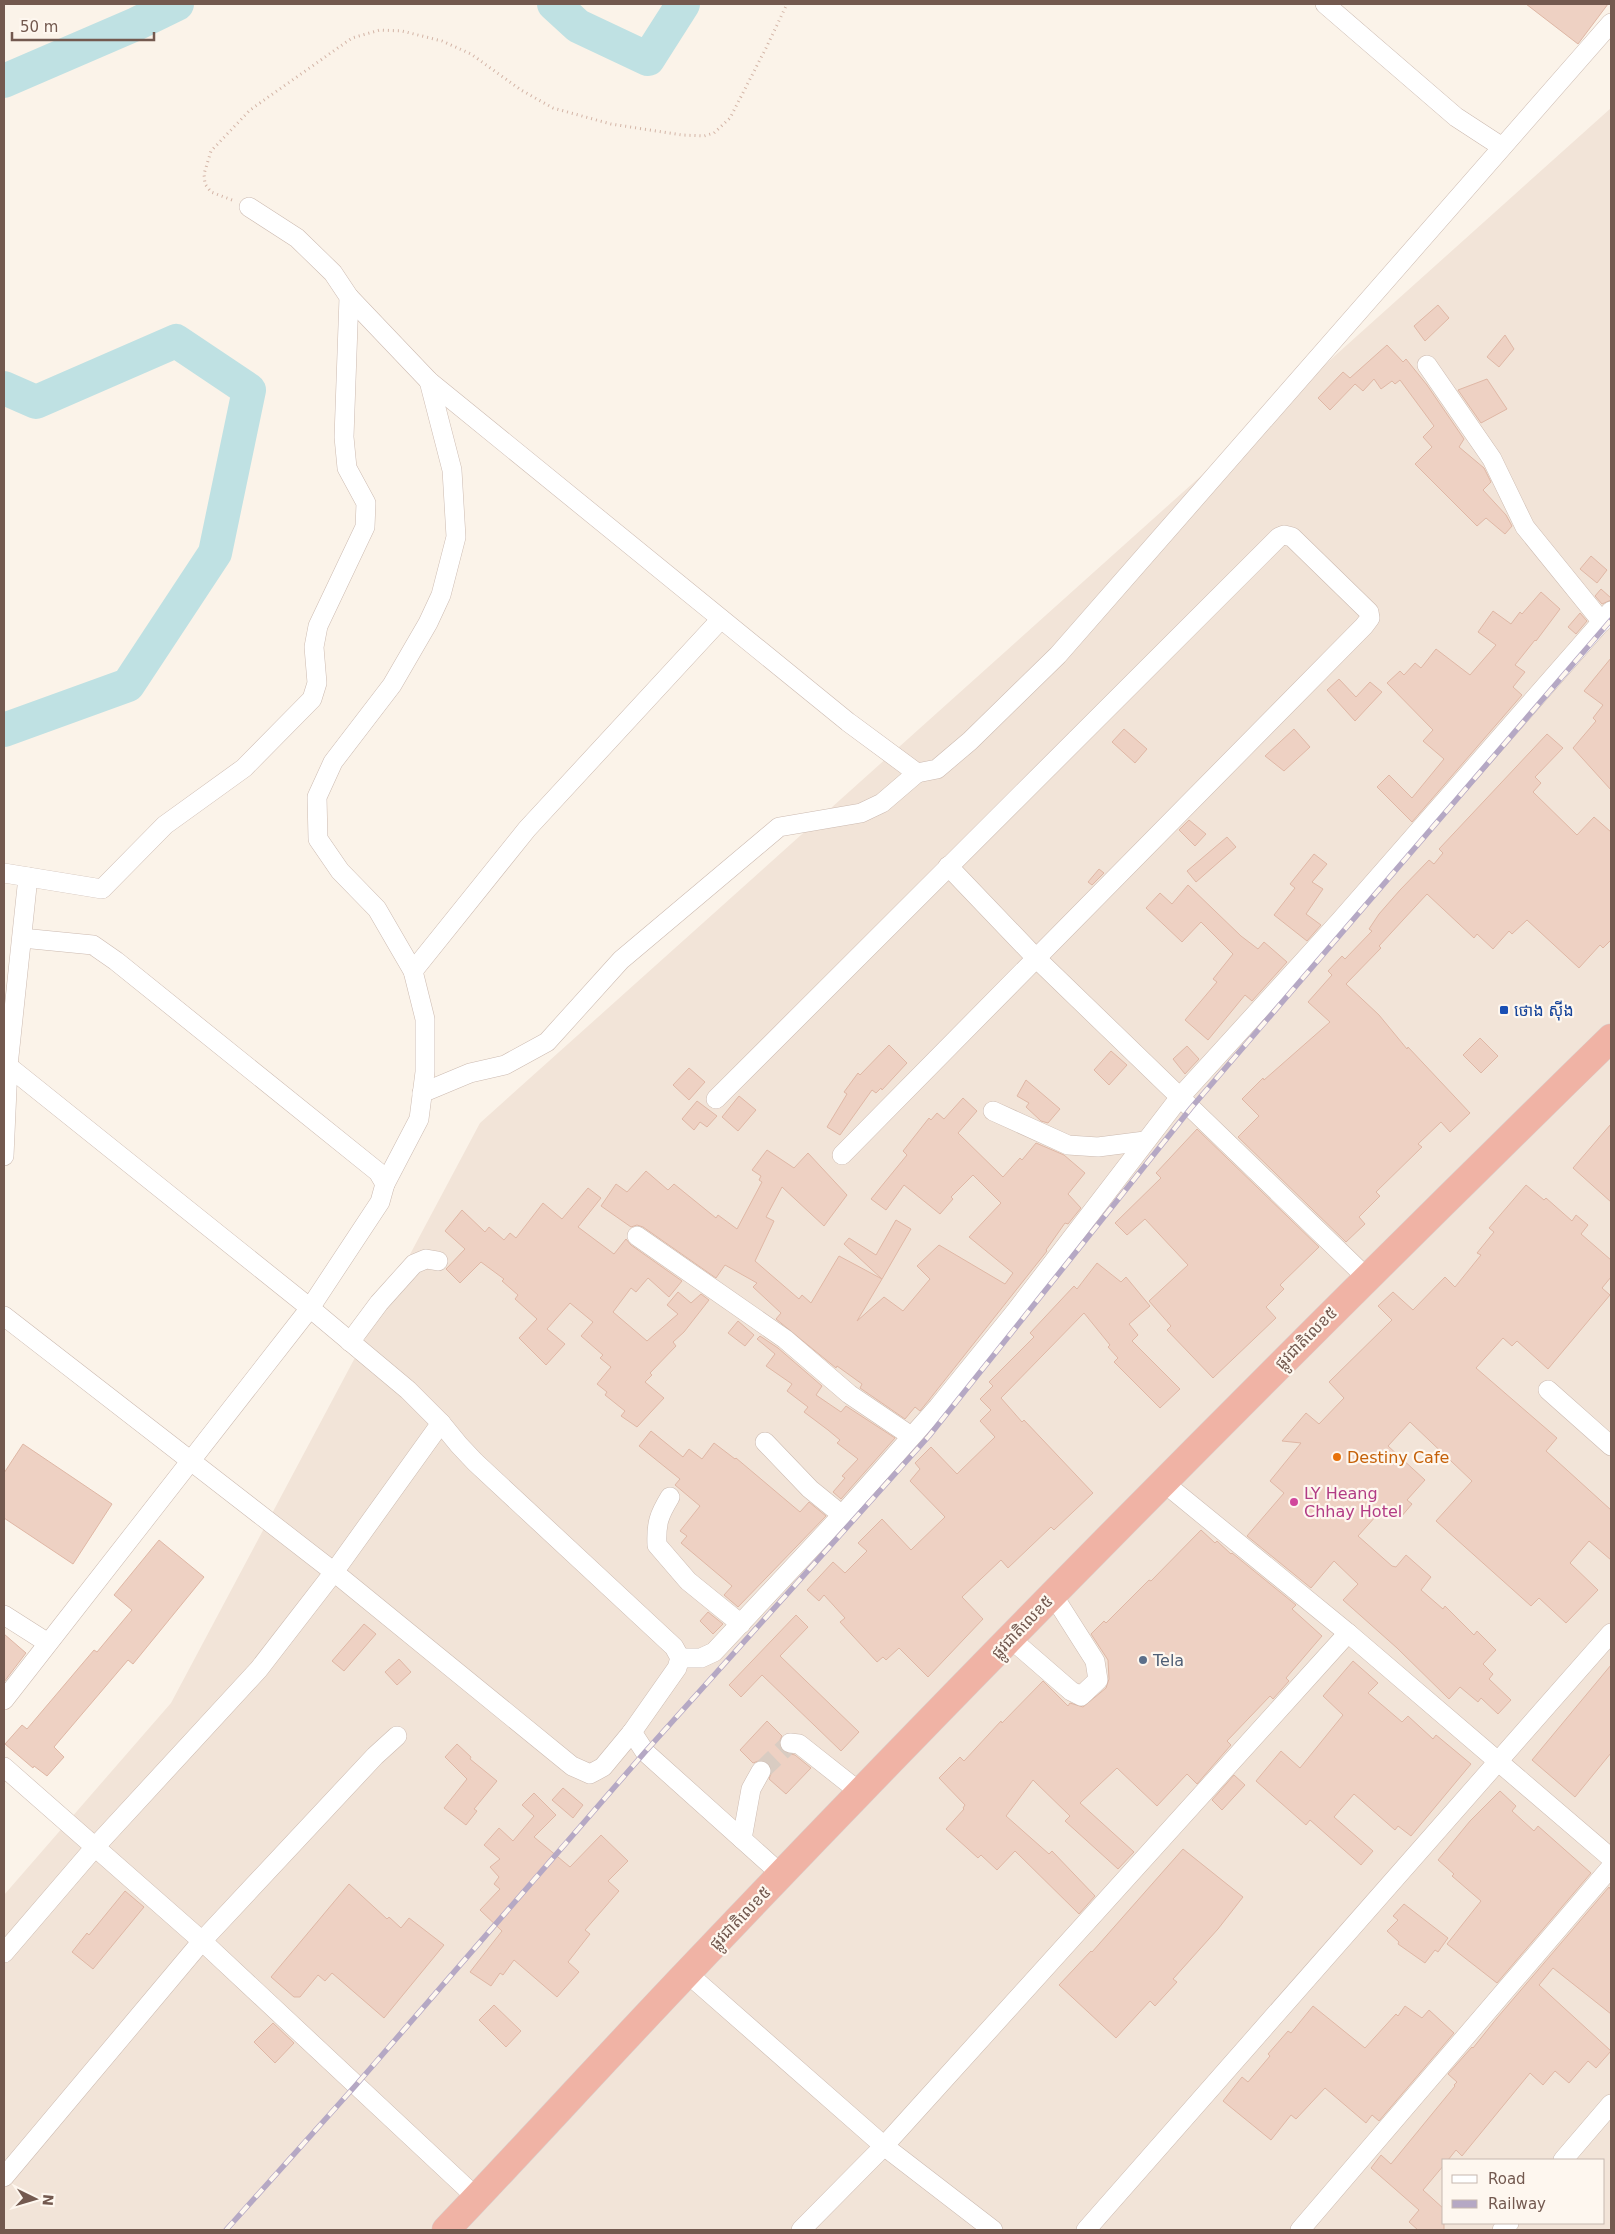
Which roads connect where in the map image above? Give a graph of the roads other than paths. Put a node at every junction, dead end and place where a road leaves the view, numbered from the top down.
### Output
1 (1325, 4) edge
2 (1611, 23) edge
3 (1502, 147) junction
4 (249, 207) road end
5 (350, 297) junction
6 (1427, 365) dead end
7 (429, 381) junction
8 (1607, 617) edge
9 (721, 620) junction
10 (917, 773) junction
11 (948, 866) junction
12 (4, 872) edge
13 (28, 877) junction
14 (22, 938) junction
15 (1036, 958) junction
16 (413, 971) junction
17 (1611, 1038) edge
18 (8, 1066) junction
19 (422, 1093) junction
20 (1180, 1098) junction
21 (716, 1099) dead end
22 (993, 1111) dead end
23 (1145, 1141) junction
24 (842, 1155) dead end
25 (4, 1156) edge
26 (385, 1184) junction
27 (637, 1236) dead end
28 (438, 1261) dead end
29 (1366, 1277) junction
30 (310, 1308) junction
31 (4, 1316) edge
32 (350, 1342) junction
33 (1548, 1390) dead end
34 (441, 1423) junction
35 (911, 1436) junction
36 (765, 1442) dead end
37 (1611, 1446) edge
38 (190, 1462) junction
39 (1163, 1482) junction
40 (670, 1497) dead end
41 (842, 1515) junction
42 (334, 1572) junction
43 (1053, 1595) junction
44 (4, 1615) edge
45 (741, 1624) junction
46 (1348, 1633) junction
47 (1611, 1633) edge
48 (1011, 1639) junction
49 (48, 1643) junction
50 (680, 1658) junction
51 (4, 1700) edge
52 (632, 1732) junction
53 (397, 1736) dead end
54 (790, 1743) dead end
55 (1498, 1761) junction
56 (4, 1767) edge
57 (761, 1771) tunnel mouth
58 (861, 1793) junction
59 (742, 1839) junction
60 (95, 1847) junction
61 (1611, 1858) edge
62 (1611, 1866) edge
63 (782, 1875) junction
64 (202, 1941) junction
65 (4, 1953) edge
66 (687, 1973) junction
67 (1611, 2104) edge
68 (884, 2146) junction
69 (1564, 2159) edge
70 (4, 2177) edge
71 (477, 2198) junction
72 (446, 2230) edge
73 (801, 2230) edge
74 (993, 2230) edge
75 (1086, 2230) edge
76 (1300, 2230) edge

1 - 3 street
2 - 3 street
3 - 10 street
4 - 5 street
5 - 7 street
5 - 13 street
6 - 8 street
7 - 9 street
7 - 16 street
8 - 20 street
9 - 10 street
9 - 16 street
10 - 19 street
11 - 15 street
11 - 15 street
11 - 21 street
12 - 13 street
13 - 14 street
14 - 18 street
14 - 26 street
15 - 20 street
15 - 24 street
16 - 19 street
17 - 29 highway, ផ្លូវជាតិលេខ៥
18 - 25 street
18 - 30 street
19 - 26 street
20 - 23 street
20 - 29 street
22 - 23 street
23 - 35 street
26 - 30 street
27 - 35 street
28 - 32 street
29 - 39 highway, ផ្លូវជាតិលេខ៥
30 - 32 street
30 - 38 street
31 - 38 street
32 - 34 street
33 - 37 street
34 - 42 street
34 - 50 street
35 - 41 street
36 - 41 street
38 - 42 street
38 - 49 street
39 - 43 highway, ផ្លូវជាតិលេខ៥
39 - 46 street
40 - 45 street
41 - 45 street
42 - 52 street
42 - 60 street
43 - 48 highway, ផ្លូវជាតិលេខ៥
43 - 48 street
44 - 49 street
45 - 50 street
46 - 55 street
46 - 68 street
47 - 55 street
48 - 58 highway, ផ្លូវជាតិលេខ៥
49 - 51 street
50 - 52 street
52 - 59 street
53 - 64 street
54 - 58 street
55 - 61 street
55 - 75 street
56 - 60 street
57 - 59 street
58 - 63 highway, ផ្លូវជាតិលេខ៥
59 - 63 street
60 - 64 street
60 - 65 street
62 - 76 street
63 - 66 highway, ផ្លូវជាតិលេខ៥
64 - 70 street
64 - 71 street
66 - 68 street
66 - 71 highway, ផ្លូវជាតិលេខ៥
67 - 69 street
68 - 73 street
68 - 74 street
71 - 72 highway, ផ្លូវជាតិលេខ៥

